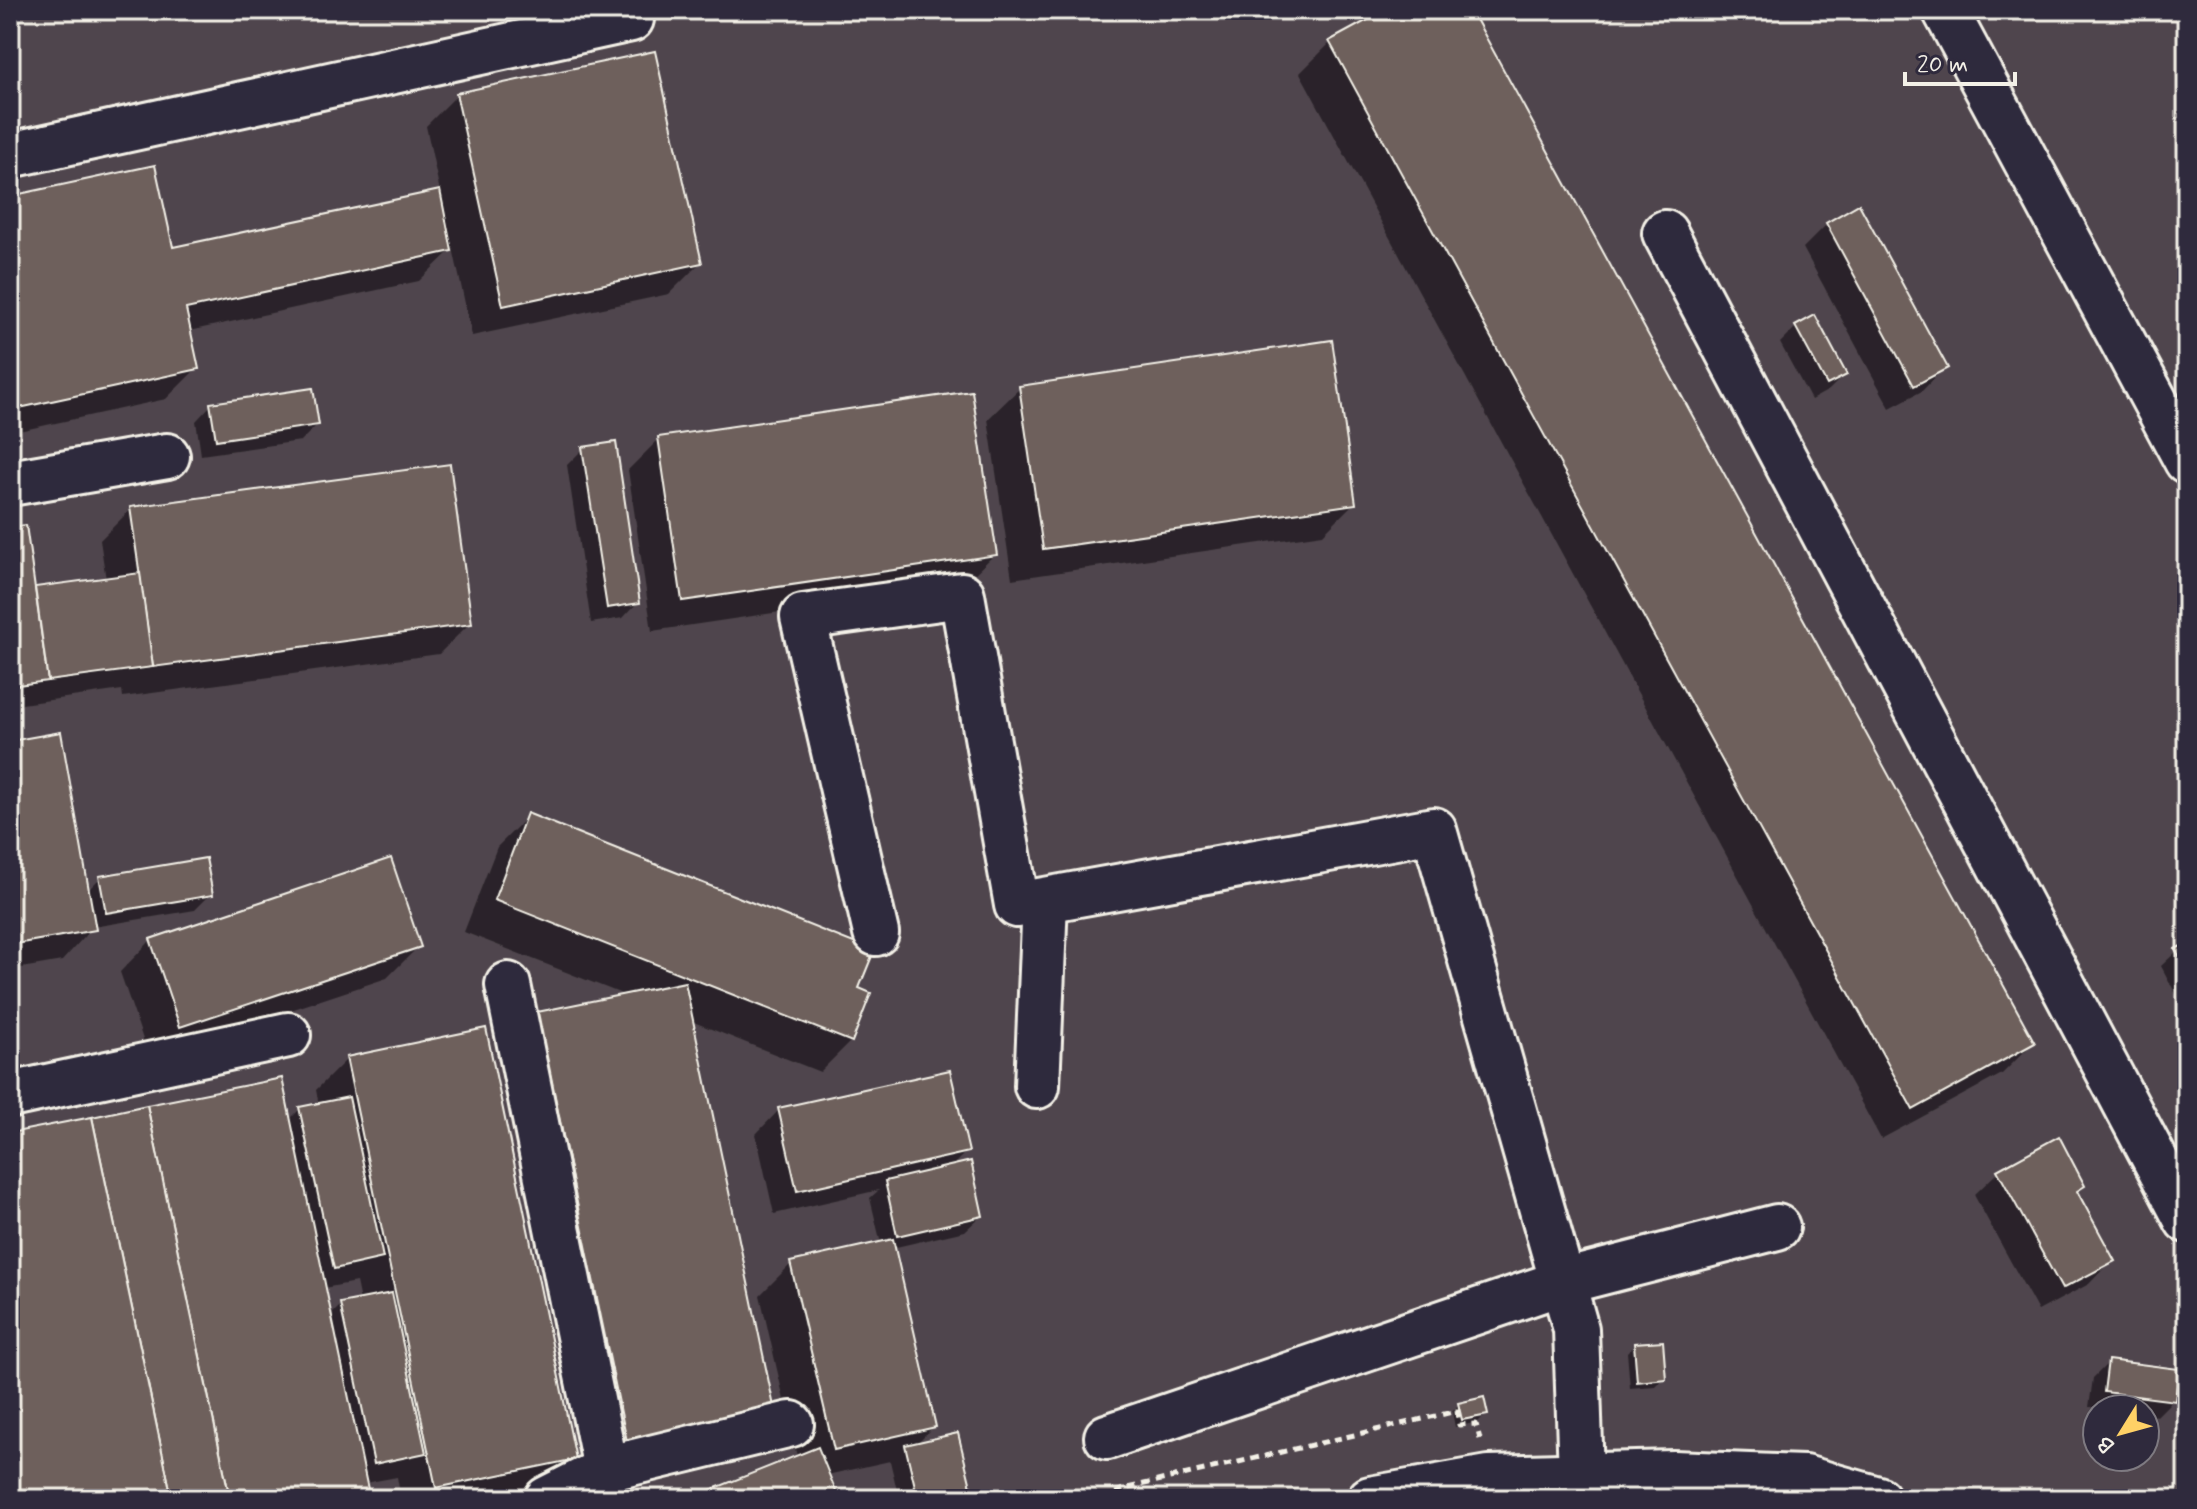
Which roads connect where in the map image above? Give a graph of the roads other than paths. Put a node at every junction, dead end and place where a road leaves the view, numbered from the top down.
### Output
1 (1945, 10) edge
2 (631, 19) dead end
3 (10, 155) edge
4 (1665, 233) dead end
5 (167, 456) dead end
6 (2187, 461) edge
7 (10, 483) edge
8 (1045, 901) junction
9 (876, 933) dead end
10 (508, 985) dead end
11 (288, 1035) dead end
12 (1037, 1086) dead end
13 (10, 1095) edge
14 (2187, 1220) edge
15 (1777, 1227) dead end
16 (1563, 1282) junction
17 (791, 1424) dead end
18 (1107, 1437) dead end
19 (606, 1469) junction
20 (1581, 1475) junction
21 (1674, 1486) edge
22 (1802, 1488) edge
23 (547, 1499) edge
24 (1370, 1499) edge
25 (1878, 1499) edge

1 - 6 main road
2 - 3 main road
4 - 14 main road
5 - 7 main road
8 - 9 main road
8 - 12 main road
8 - 16 main road
10 - 19 main road
11 - 13 main road
15 - 16 main road
16 - 18 main road
16 - 20 main road
17 - 19 main road
19 - 23 main road
20 - 21 main road
20 - 24 main road
21 - 22 main road
22 - 25 main road

